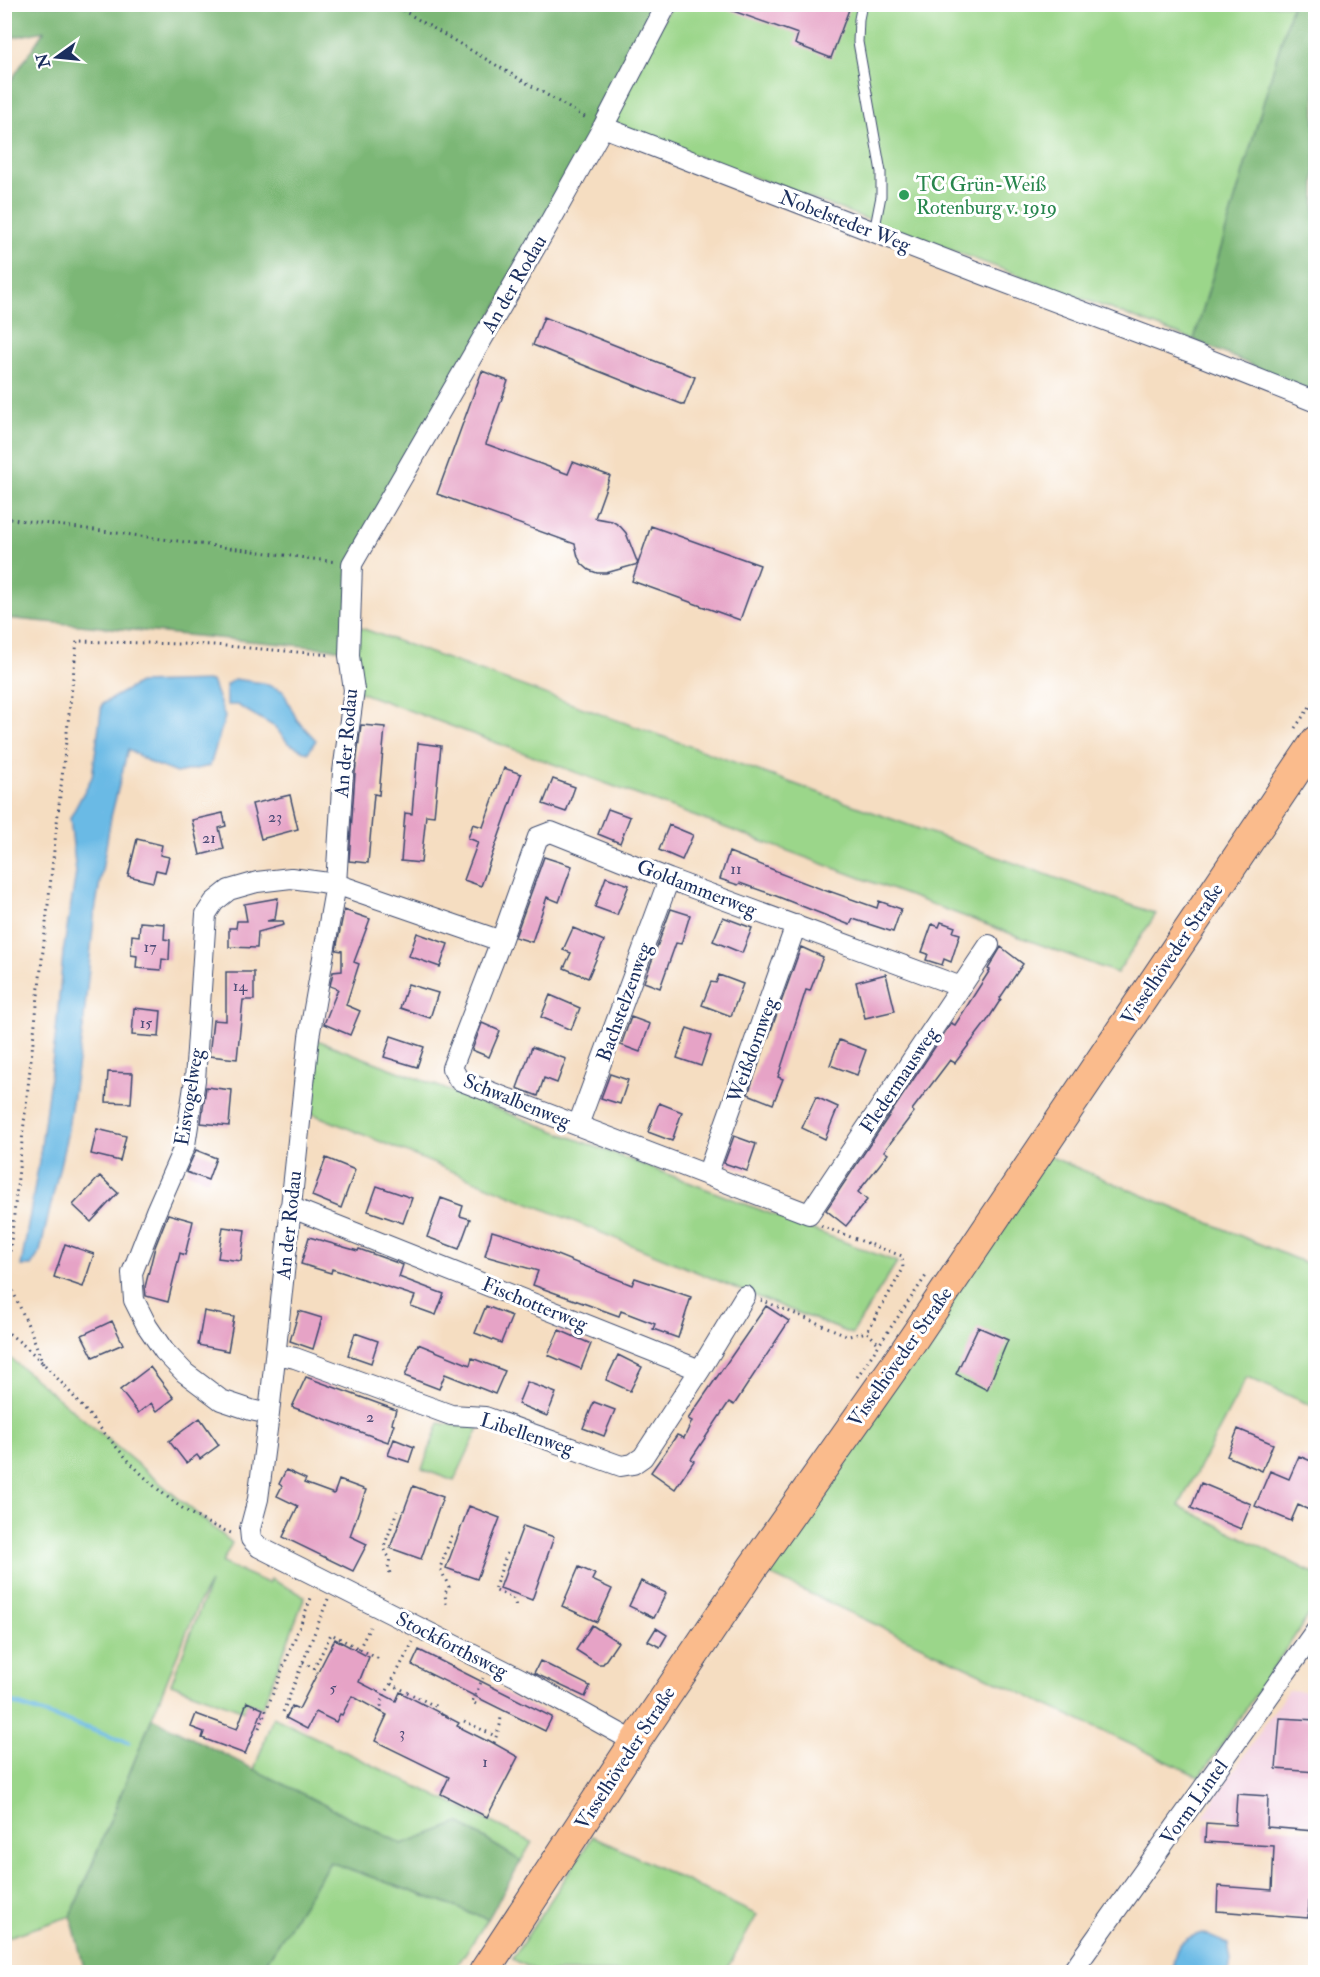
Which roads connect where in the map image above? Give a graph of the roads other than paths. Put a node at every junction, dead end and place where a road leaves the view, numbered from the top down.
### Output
1 (667, 4) edge
2 (862, 4) edge
3 (603, 127) junction
4 (874, 232) junction
5 (1316, 402) edge
6 (1316, 741) edge
7 (669, 879) junction
8 (336, 884) junction
9 (796, 925) junction
10 (501, 941) junction
11 (989, 945) dead end
12 (961, 987) junction
13 (578, 1125) junction
14 (707, 1175) junction
15 (290, 1207) junction
16 (809, 1214) joint
17 (745, 1296) road end
18 (277, 1354) junction
19 (700, 1370) junction
20 (269, 1414) junction
21 (267, 1551) joint
22 (1316, 1630) edge
23 (634, 1742) junction
24 (484, 1972) edge
25 (1072, 1972) edge

1 - 3 street, An der Rodau
2 - 4 lane
3 - 4 street, Nobelsteder Weg
3 - 8 street, An der Rodau
4 - 5 street, Nobelsteder Weg
6 - 23 main road, Visselhöveder Straße
7 - 9 street, Goldammerweg
7 - 10 street, Goldammerweg
7 - 13 street, Bachstelzenweg
8 - 10 street
8 - 15 street, An der Rodau
8 - 20 street, Eisvogelweg
9 - 12 street, Goldammerweg
9 - 14 street, Weißdornweg
10 - 13 street, Schwalbenweg
11 - 12 street, Fledermausweg
12 - 16 street, Fledermausweg
13 - 14 street, Schwalbenweg
14 - 16 street, Schwalbenweg
15 - 18 street, An der Rodau
15 - 19 street, Fischotterweg
17 - 19 street
18 - 19 street, Libellenweg
18 - 20 street, An der Rodau
20 - 21 street, An der Rodau
21 - 23 street, Stockforthsweg
22 - 25 street, Vorm Lintel
23 - 24 main road, Visselhöveder Straße

